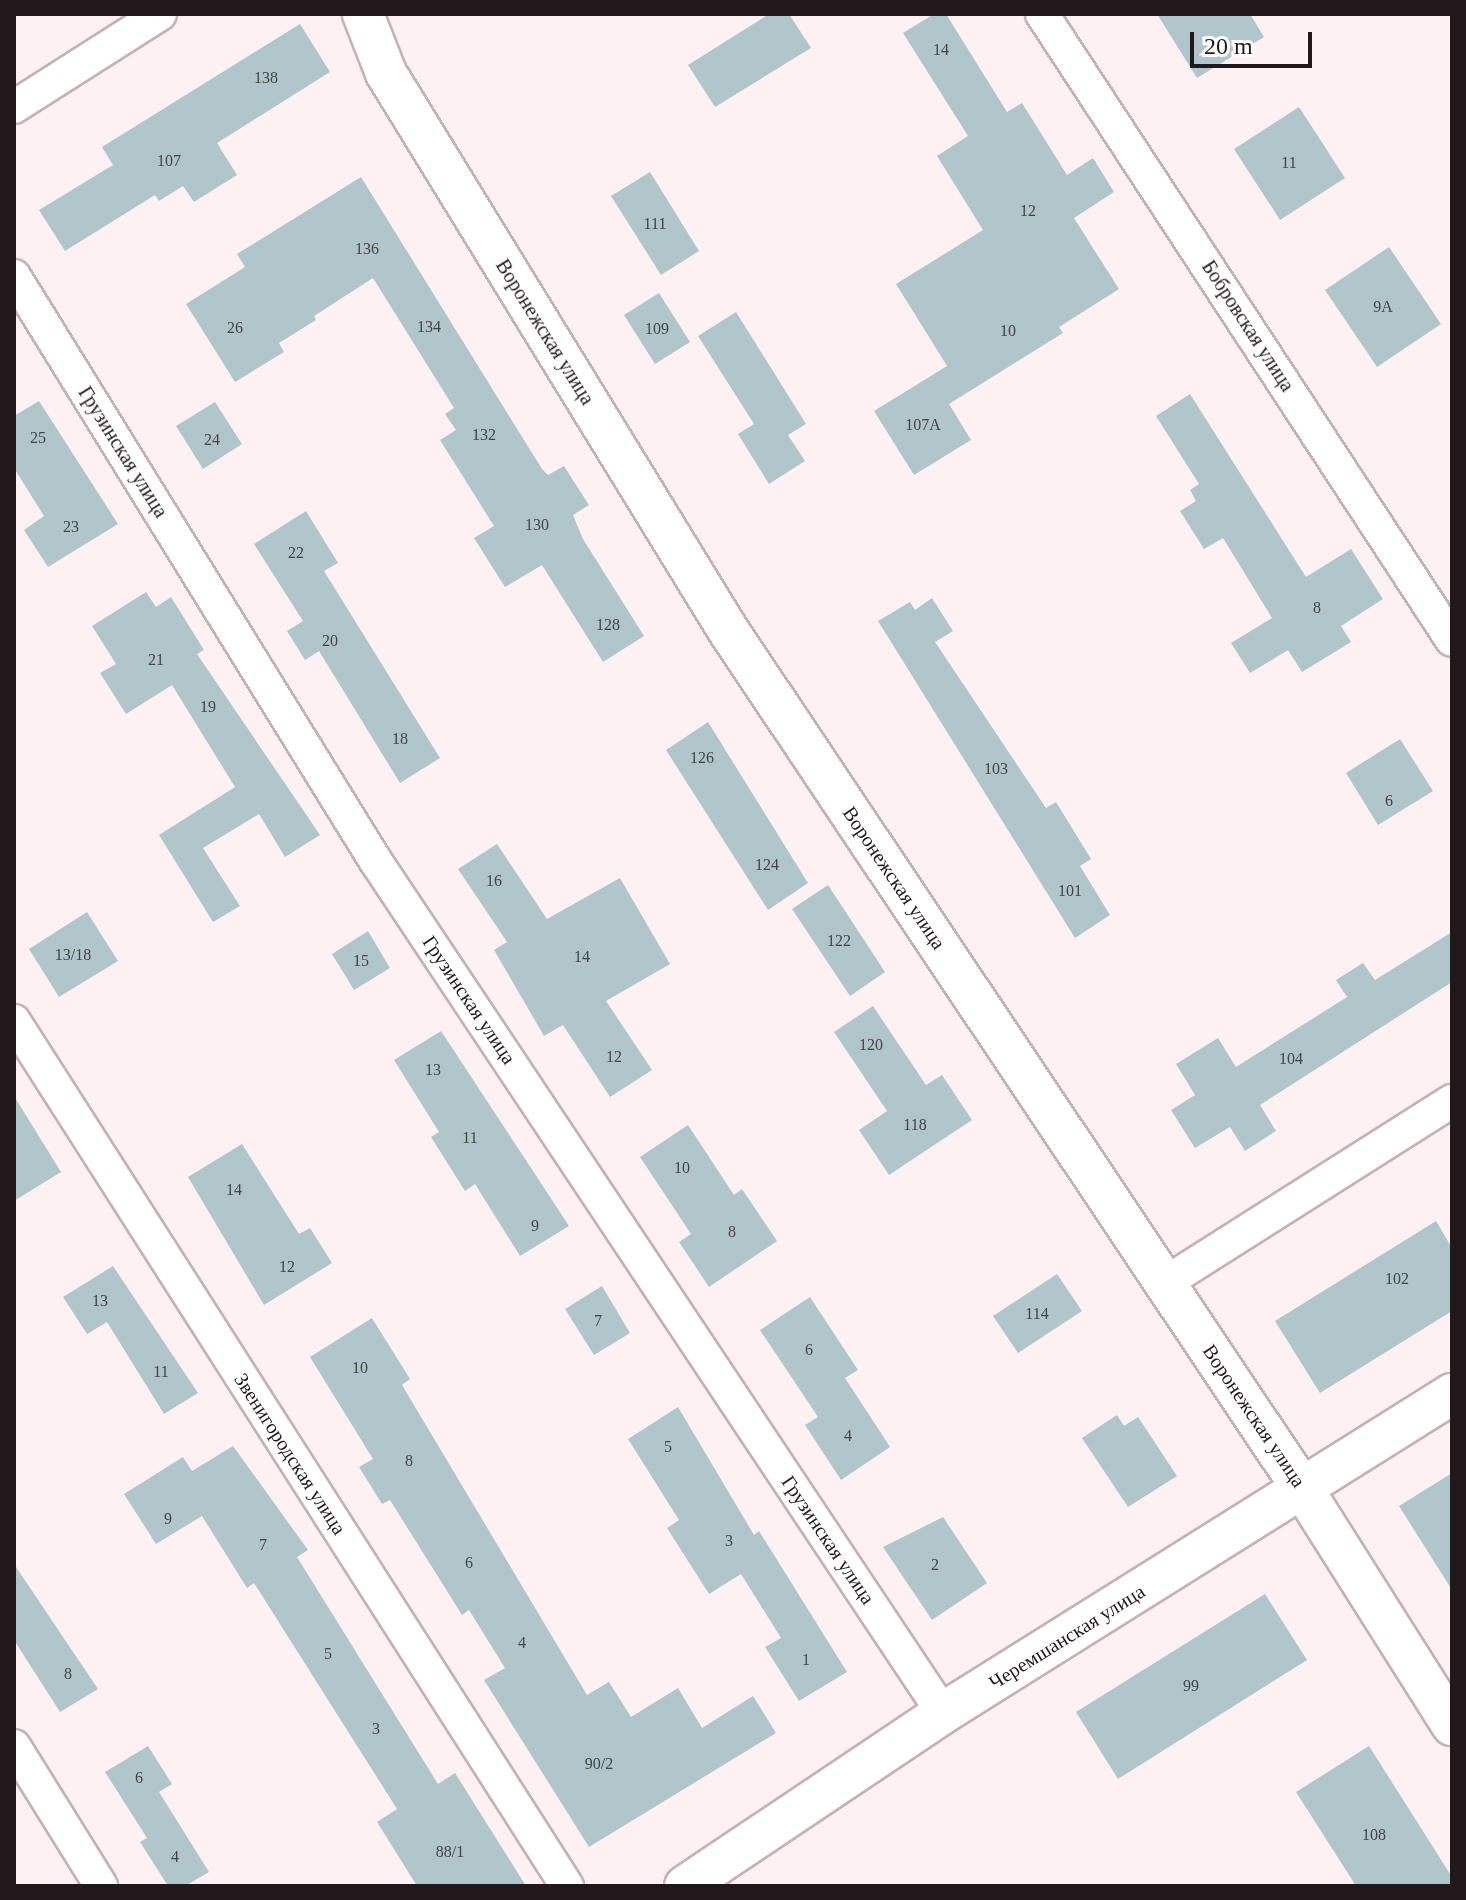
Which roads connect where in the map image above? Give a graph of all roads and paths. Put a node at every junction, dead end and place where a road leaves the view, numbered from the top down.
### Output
1 (160, 14) edge
2 (363, 14) edge
3 (1042, 14) edge
4 (14, 107) edge
5 (14, 276) edge
6 (1452, 640) edge
7 (14, 1021) edge
8 (1452, 1101) edge
9 (1165, 1283) junction
10 (1452, 1394) edge
11 (1304, 1491) junction
12 (943, 1713) junction
13 (1452, 1725) edge
14 (14, 1746) edge
15 (101, 1886) edge
16 (567, 1886) edge
17 (685, 1886) edge

1 - 4 street
2 - 9 street, Воронежская улица
3 - 6 street, Бобровская улица
5 - 12 street, Грузинская улица
7 - 16 street, Звенигородская улица
8 - 9 street
9 - 11 street, Воронежская улица
10 - 11 street, Черемшанская улица
11 - 12 street, Черемшанская улица
11 - 13 street, Воронежская улица
12 - 17 street, Черемшанская улица
14 - 15 street

